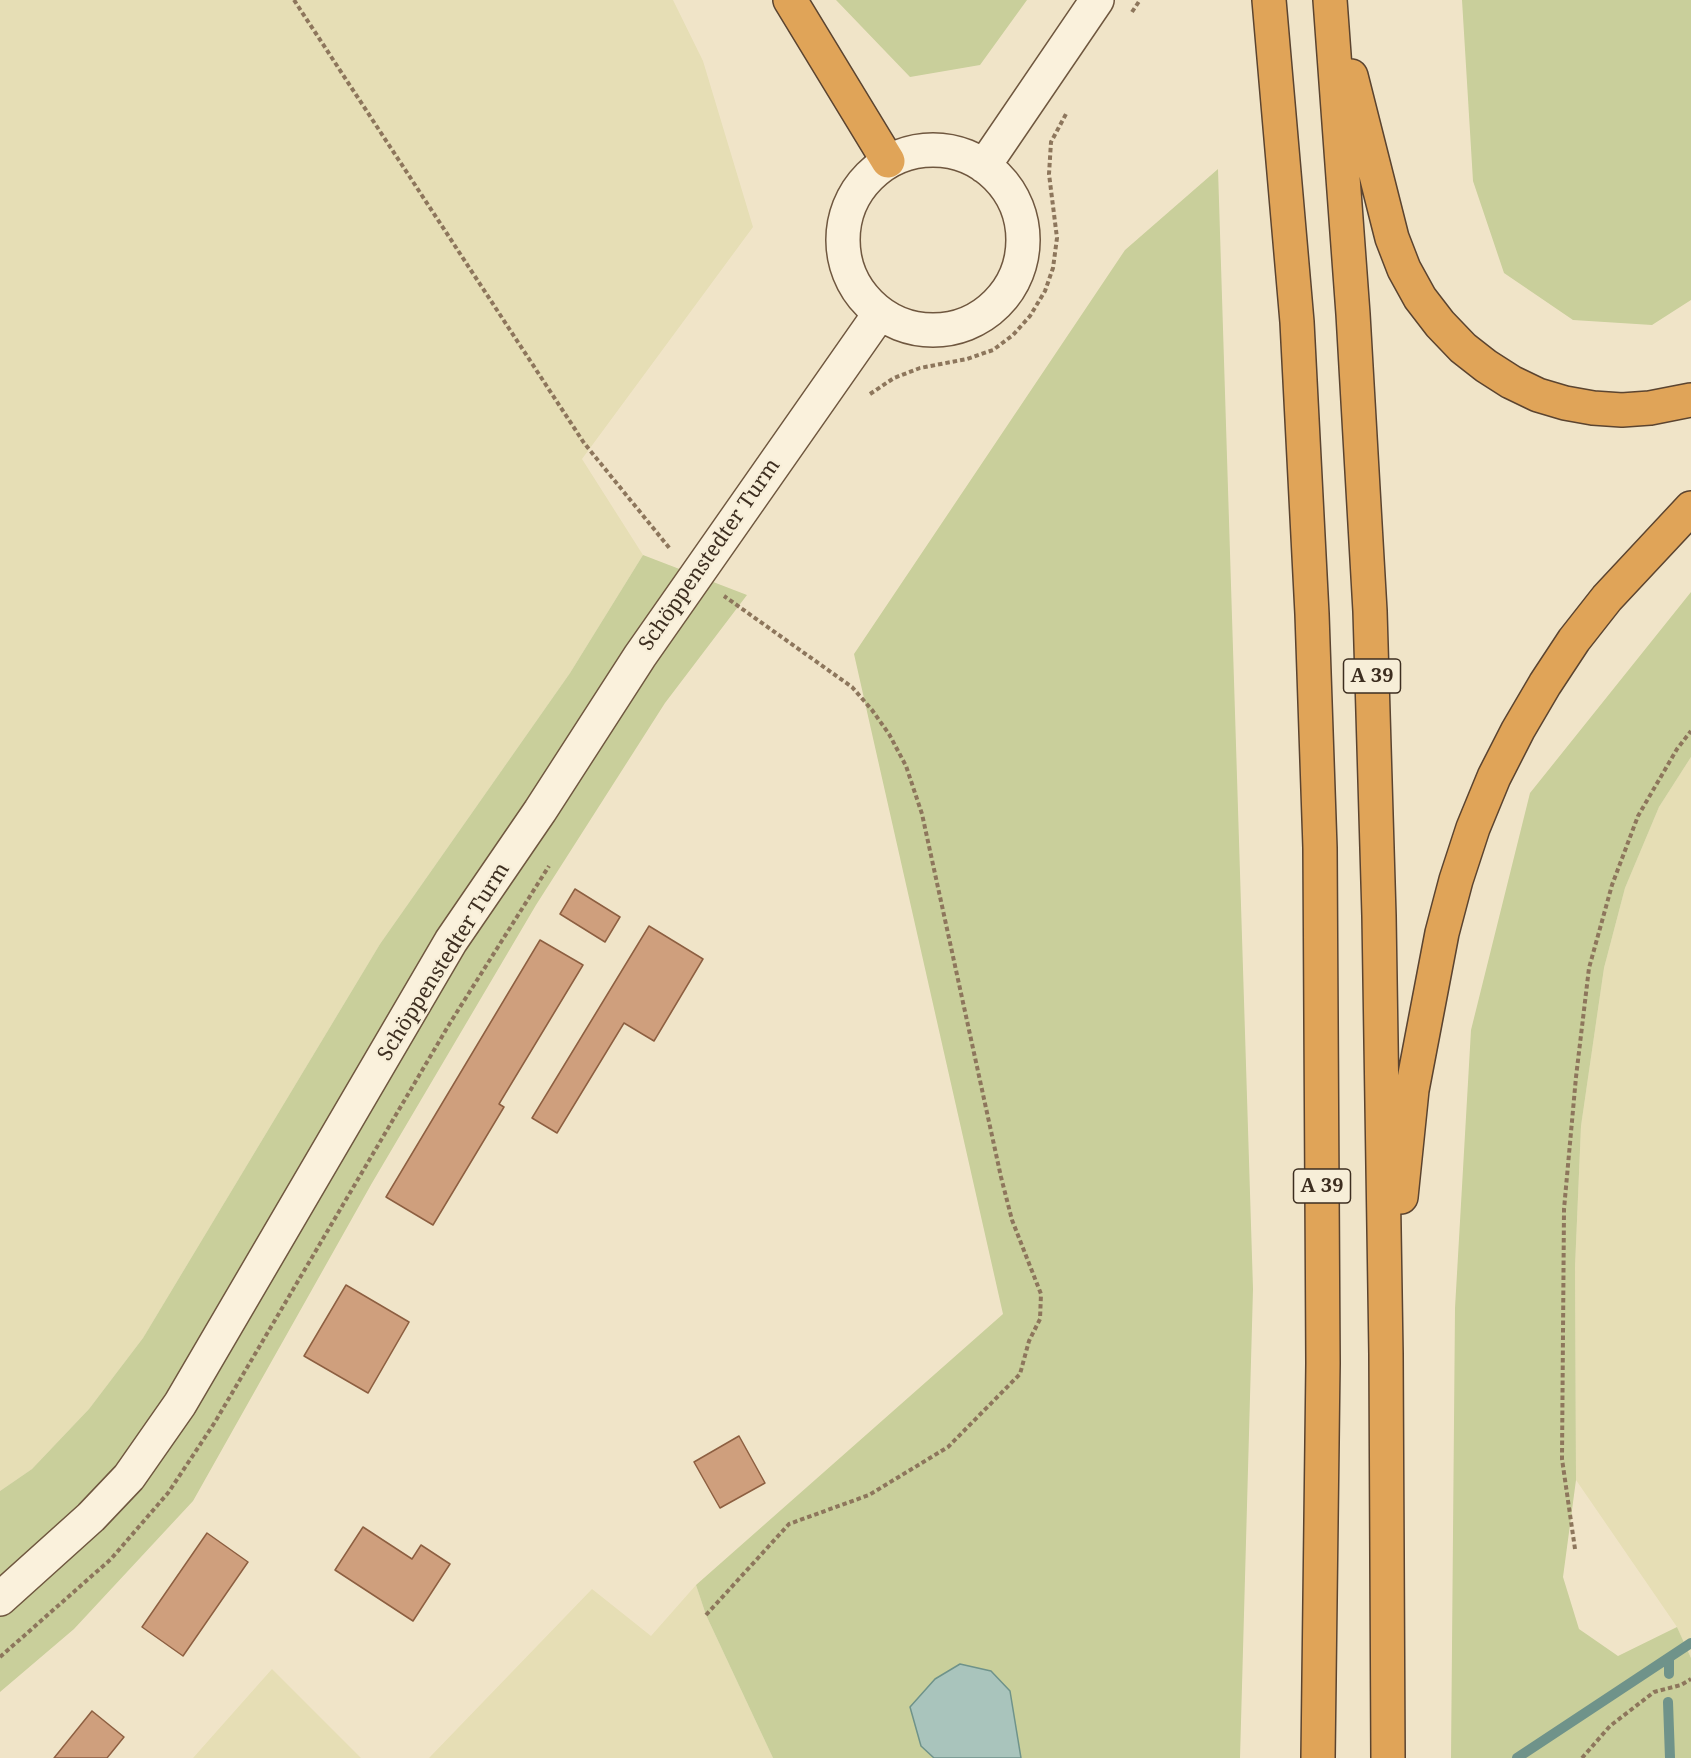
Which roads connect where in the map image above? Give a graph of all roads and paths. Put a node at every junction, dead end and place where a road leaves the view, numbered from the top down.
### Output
1 (294, 0) edge
2 (790, 0) edge
3 (1097, 0) edge
4 (1140, 0) edge
5 (1331, 0) edge
6 (1270, 10) edge
7 (1127, 19) dead end
8 (1069, 106) dead end
9 (888, 161) junction
10 (984, 166) junction
11 (880, 314) junction
12 (867, 397) dead end
13 (1691, 400) edge
14 (1691, 508) edge
15 (695, 576) junction
16 (729, 586) dead end
17 (1691, 731) edge
18 (553, 859) dead end
19 (1386, 1354) junction
20 (1575, 1549) dead end
21 (0, 1599) edge
22 (706, 1615) dead end
23 (0, 1657) edge
24 (1691, 1679) edge
25 (1318, 1758) edge
26 (1388, 1758) edge
27 (1582, 1758) edge

1 - 15 path
2 - 9 highway
3 - 10 main road
4 - 7 path
5 - 13 highway
5 - 19 highway, A 39
6 - 25 highway, A 39
8 - 12 path
9 - 10 main road
9 - 11 main road
10 - 11 main road
11 - 15 main road, Schöppenstedter Turm
14 - 19 highway
15 - 21 main road, Schöppenstedter Turm
16 - 22 path
17 - 20 path
18 - 23 path
19 - 26 highway, A 39
24 - 27 path

